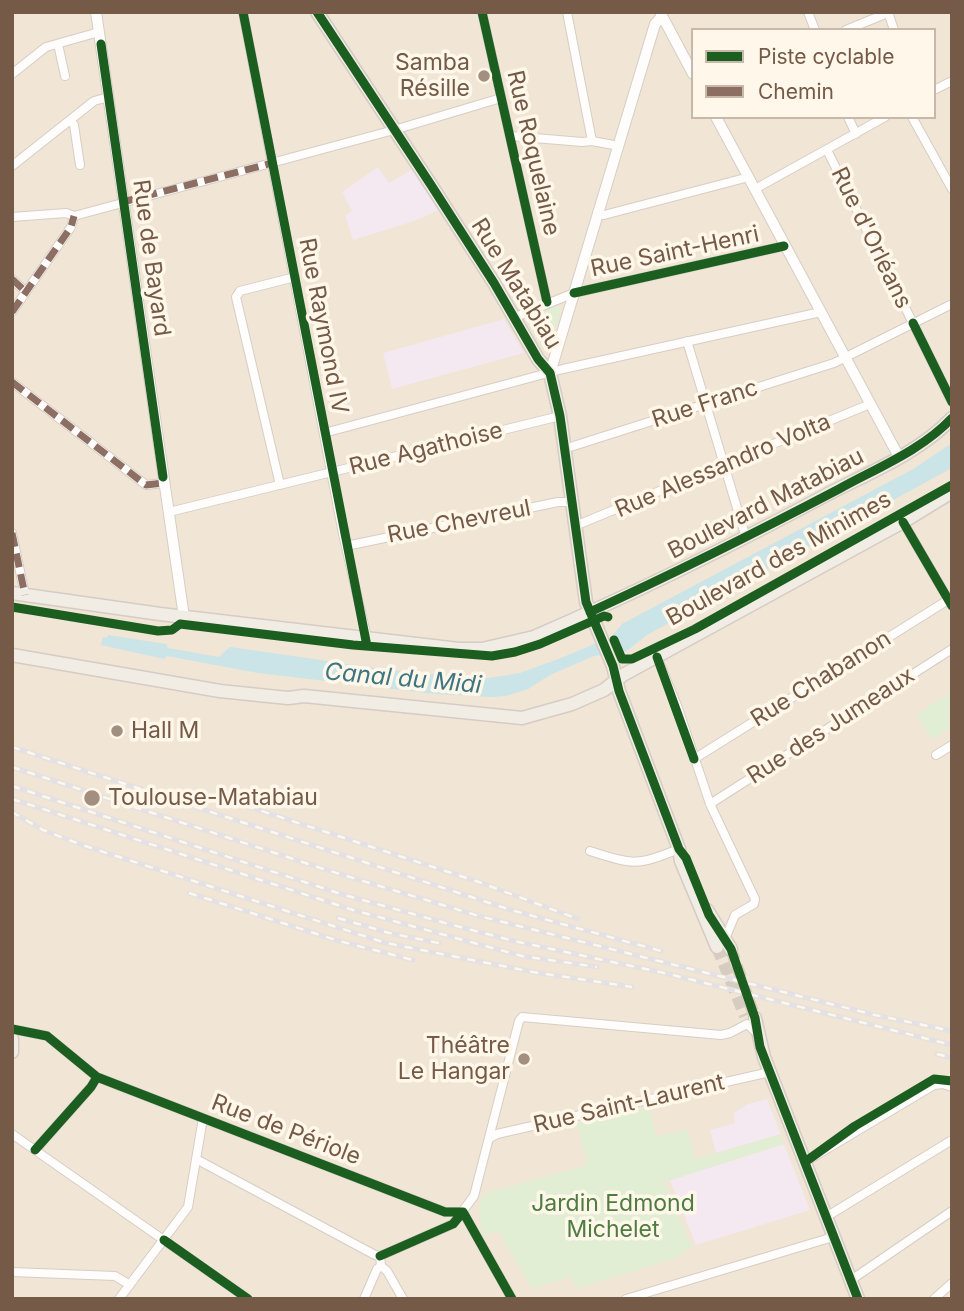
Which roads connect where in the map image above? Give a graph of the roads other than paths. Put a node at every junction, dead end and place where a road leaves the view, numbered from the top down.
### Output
1 (96, 12) edge
2 (243, 12) edge
3 (317, 12) edge
4 (482, 12) edge
5 (568, 12) edge
6 (888, 12) edge
7 (661, 14) edge
8 (851, 28) edge
9 (99, 32) junction
10 (58, 44) junction
11 (691, 70) edge
12 (12, 74) edge
13 (65, 76) dead end
14 (952, 81) edge
15 (936, 89) edge
16 (109, 97) junction
17 (501, 97) junction
18 (717, 119) edge
19 (849, 119) edge
20 (882, 119) edge
21 (913, 119) edge
22 (70, 120) junction
23 (394, 130) junction
24 (856, 134) junction
25 (511, 136) junction
26 (592, 141) junction
27 (619, 146) junction
28 (827, 150) junction
29 (272, 163) junction
30 (80, 165) dead end
31 (12, 166) edge
32 (749, 177) junction
33 (755, 189) junction
34 (952, 190) edge
35 (124, 202) junction
36 (597, 214) junction
37 (74, 216) junction
38 (12, 217) edge
39 (785, 246) junction
40 (295, 277) junction
41 (12, 279) edge
42 (26, 292) junction
43 (574, 293) junction
44 (547, 302) junction
45 (952, 304) edge
46 (12, 312) edge
47 (821, 312) junction
48 (513, 318) junction
49 (913, 323) junction
50 (687, 341) junction
51 (845, 357) junction
52 (550, 373) junction
53 (12, 382) edge
54 (952, 402) edge
55 (706, 404) junction
56 (870, 404) junction
57 (560, 416) junction
58 (952, 418) edge
59 (324, 433) junction
60 (564, 449) junction
61 (899, 457) junction
62 (724, 465) junction
63 (333, 472) junction
64 (164, 483) junction
65 (279, 485) junction
66 (952, 492) edge
67 (571, 502) junction
68 (169, 512) junction
69 (903, 522) junction
70 (575, 526) junction
71 (12, 533) edge
72 (746, 538) junction
73 (346, 546) junction
74 (19, 594) edge
75 (950, 603) edge
76 (590, 612) junction
77 (184, 617) junction
78 (367, 638) junction
79 (952, 649) edge
80 (12, 656) edge
81 (657, 657) junction
82 (616, 680) junction
83 (952, 745) edge
84 (936, 755) dead end
85 (694, 759) junction
86 (710, 804) junction
87 (680, 849) junction
88 (590, 850) dead end
89 (724, 945) joint
90 (753, 1028) joint
91 (12, 1029) edge
92 (12, 1038) edge
93 (12, 1052) edge
94 (770, 1072) junction
95 (97, 1077) junction
96 (952, 1087) edge
97 (203, 1118) junction
98 (12, 1134) edge
99 (490, 1138) junction
100 (952, 1140) edge
101 (35, 1150) junction
102 (196, 1159) junction
103 (805, 1162) junction
104 (952, 1211) edge
105 (463, 1213) junction
106 (826, 1217) junction
107 (833, 1237) junction
108 (164, 1240) junction
109 (380, 1256) junction
110 (381, 1266) junction
111 (12, 1272) edge
112 (851, 1280) junction
113 (952, 1283) edge
114 (130, 1284) junction
115 (119, 1299) edge
116 (248, 1299) edge
117 (364, 1299) edge
118 (403, 1299) edge
119 (512, 1299) edge
120 (626, 1299) edge
121 (858, 1299) edge
122 (934, 1299) edge

1 - 9 street, Rue de Bayard
2 - 29 street, Rue Raymond IV
3 - 23 main road, Rue Matabiau
4 - 17 street, Rue Roquelaine
5 - 26 street
6 - 8 street
7 - 11 street
7 - 27 street
9 - 10 street
9 - 16 street, Rue de Bayard
10 - 12 street
10 - 13 street
14 - 15 street
16 - 22 street
16 - 35 street, Rue de Bayard
17 - 23 street
17 - 25 street, Rue Roquelaine
18 - 32 street
19 - 24 street
20 - 24 street
21 - 34 street
22 - 30 street
22 - 31 street
23 - 29 street
23 - 48 main road, Rue Matabiau
24 - 28 street
25 - 26 street
25 - 44 street, Rue Roquelaine
26 - 27 street
27 - 36 street
28 - 33 street
28 - 49 street, Rue d'Orléans
29 - 35 street
29 - 40 street, Rue Raymond IV
32 - 33 street
32 - 36 street
33 - 39 street
35 - 37 street
35 - 64 street, Rue de Bayard
36 - 43 street
37 - 38 street
37 - 42 street
39 - 43 street, Rue Saint-Henri
39 - 47 street
40 - 59 street, Rue Raymond IV
40 - 65 street
41 - 42 street
42 - 46 street
43 - 44 street, Rue Saint-Henri
43 - 52 street
44 - 48 street, Rue Saint-Henri
45 - 49 street, Rue Franc
47 - 50 street
47 - 51 street
48 - 52 main road, Rue Matabiau
49 - 51 street, Rue Franc
49 - 54 street, Rue d'Orléans
50 - 52 street
50 - 55 street
51 - 55 street, Rue Franc
51 - 56 street
52 - 57 main road, Rue Matabiau
52 - 59 street
53 - 64 street
55 - 60 street, Rue Franc
55 - 62 street
56 - 61 street
56 - 62 street, Rue Alessandro Volta
57 - 60 main road, Rue Matabiau
57 - 63 street, Rue Agathoise
58 - 61 main road, Boulevard Matabiau
59 - 63 street, Rue Raymond IV
60 - 67 main road, Rue Matabiau
61 - 72 main road, Boulevard Matabiau
62 - 70 street, Rue Alessandro Volta
62 - 72 street
63 - 65 street, Rue Agathoise
63 - 73 street, Rue Raymond IV
64 - 68 street, Rue de Bayard
65 - 68 street, Rue Agathoise
66 - 69 main road, Boulevard des Minimes
67 - 70 main road, Rue Matabiau
67 - 73 street, Rue Chevreul
68 - 77 street, Rue de Bayard
69 - 75 street
69 - 81 main road, Boulevard des Minimes
70 - 76 main road, Rue Matabiau
71 - 74 street
72 - 76 main road, Boulevard Matabiau
73 - 78 street, Rue Raymond IV
74 - 77 main road, Boulevard Matabiau
75 - 85 street, Rue Chabanon
76 - 78 main road, Boulevard Matabiau
76 - 82 main road, Rue Matabiau
77 - 78 main road, Boulevard Matabiau
79 - 86 street, Rue des Jumeaux
80 - 82 main road, Boulevard des Minimes
81 - 82 main road, Boulevard des Minimes
81 - 85 street
82 - 87 main road, Rue Matabiau
83 - 84 street
85 - 86 street
86 - 89 street
87 - 88 street
87 - 89 main road, Rue Matabiau
90 - 94 main road
90 - 99 street
91 - 95 street, Rue de Périole
92 - 93 main road
94 - 99 street, Rue Saint-Laurent
94 - 103 main road
95 - 97 street, Rue de Périole
95 - 101 street
96 - 103 street
97 - 102 street
97 - 105 street, Rue de Périole
98 - 101 street
99 - 105 street
100 - 106 street
101 - 108 street
102 - 108 street
102 - 109 street
103 - 106 main road
104 - 112 street
105 - 109 street
105 - 119 street
106 - 107 main road
107 - 112 main road
107 - 120 street
108 - 114 street
108 - 116 street
109 - 110 street
110 - 117 street
110 - 118 street
111 - 114 street
112 - 121 main road
113 - 122 street
114 - 115 street

